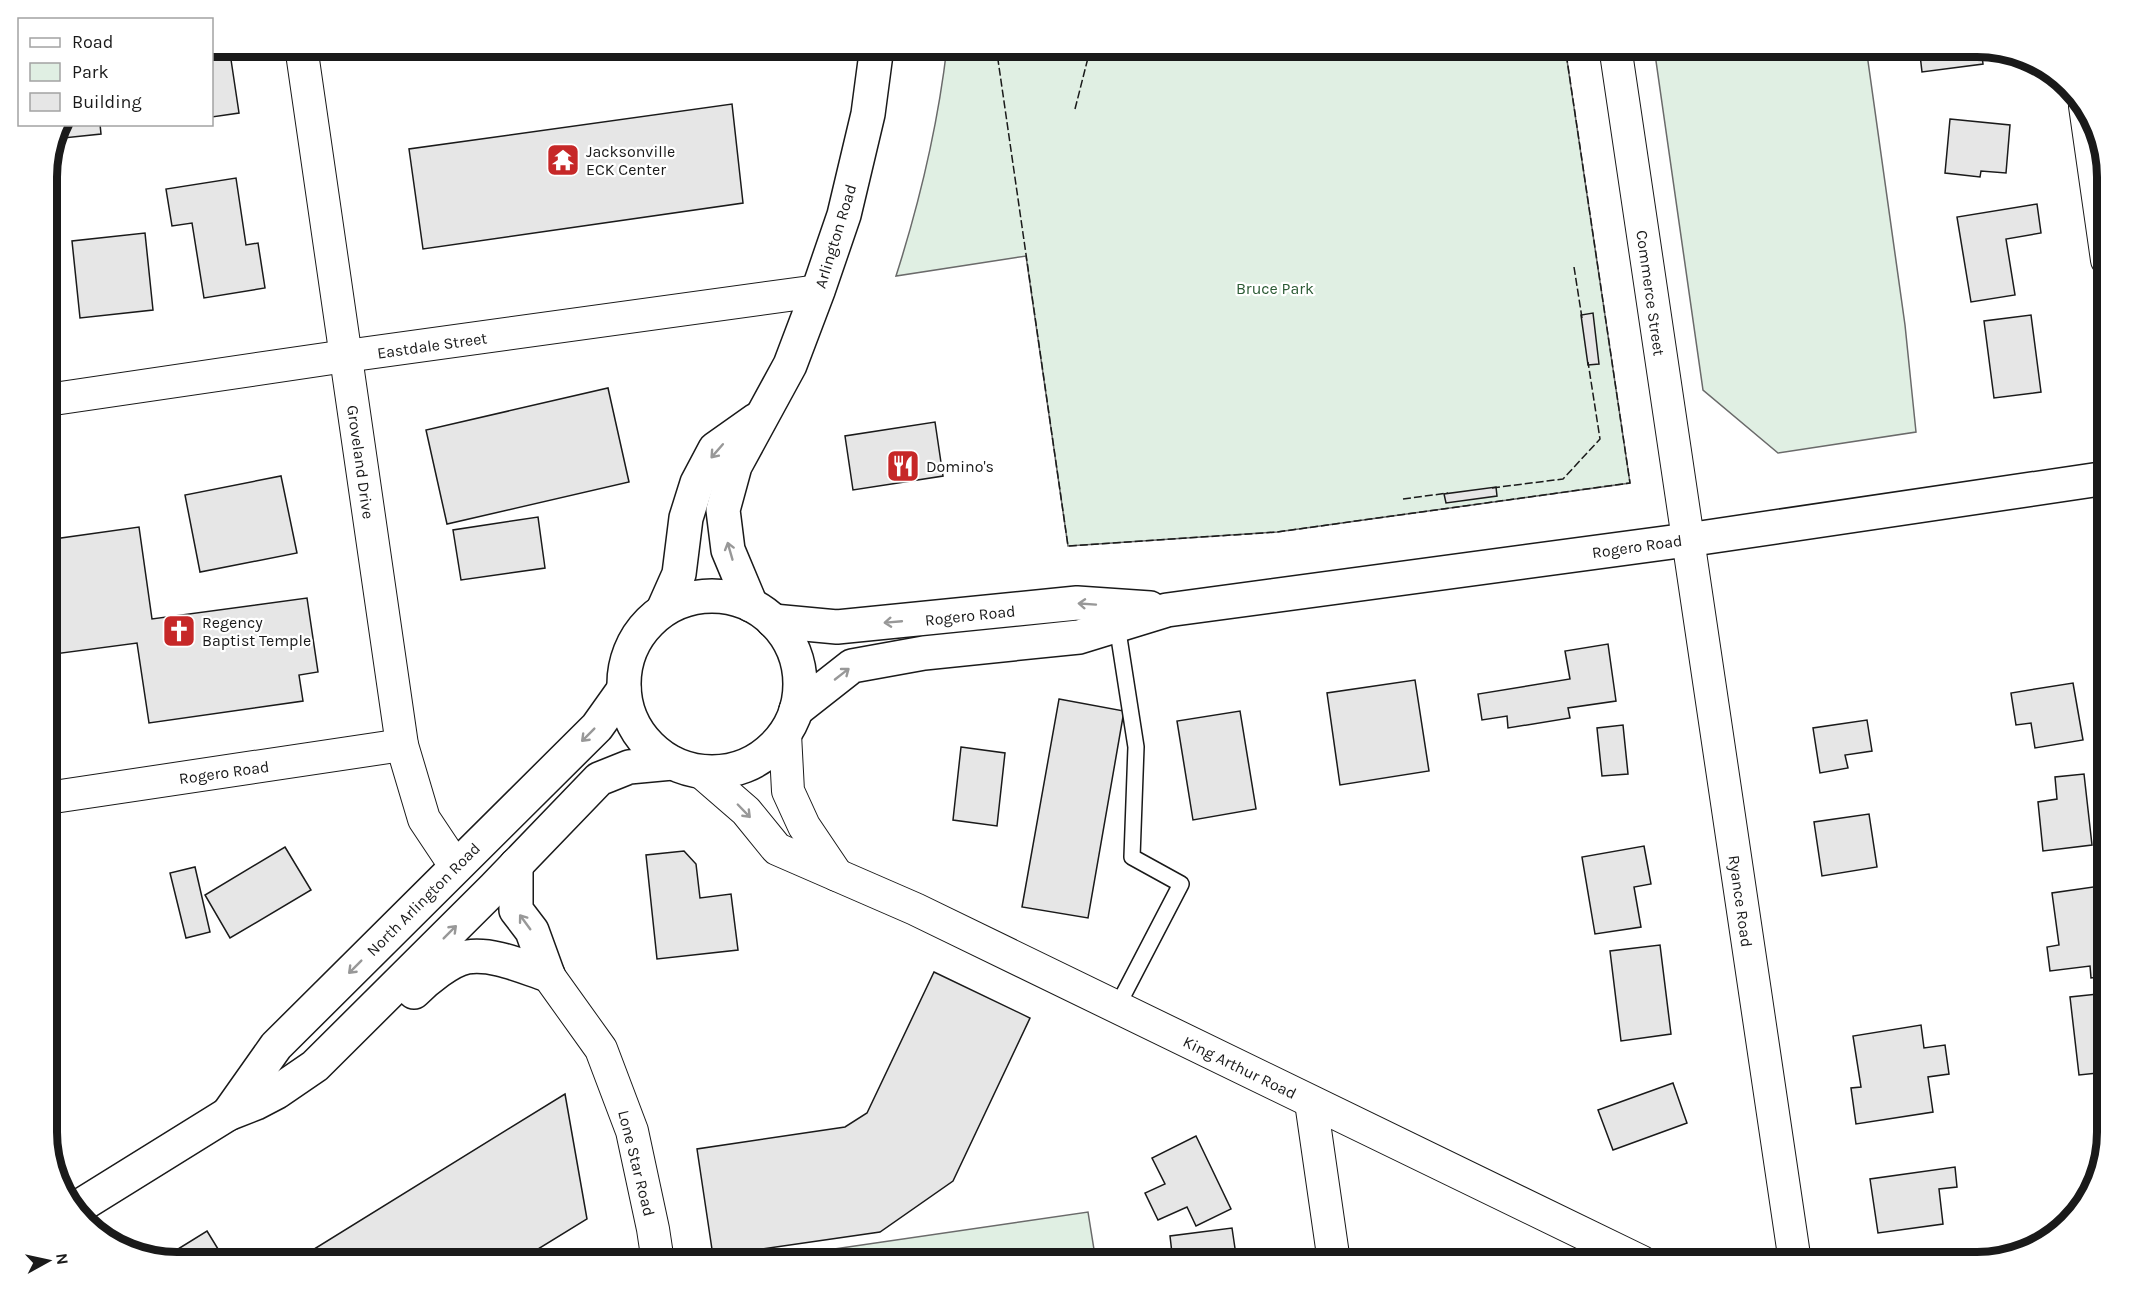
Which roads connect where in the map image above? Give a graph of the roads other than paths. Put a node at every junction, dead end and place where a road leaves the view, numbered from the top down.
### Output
1 (303, 57) edge
2 (876, 57) edge
3 (1617, 57) edge
4 (2089, 133) edge
5 (2097, 190) edge
6 (818, 291) junction
7 (346, 356) junction
8 (57, 399) edge
9 (762, 415) junction
10 (2097, 479) edge
11 (1687, 540) junction
12 (663, 610) junction
13 (1167, 610) junction
14 (762, 613) junction
15 (1117, 625) junction
16 (624, 689) junction
17 (790, 722) junction
18 (402, 745) junction
19 (687, 767) junction
20 (57, 797) edge
21 (516, 865) junction
22 (456, 867) junction
23 (837, 875) junction
24 (548, 975) junction
25 (1117, 1007) junction
26 (277, 1092) junction
27 (1311, 1102) junction
28 (228, 1114) junction
29 (82, 1205) edge
30 (656, 1252) edge
31 (1332, 1252) edge
32 (1619, 1252) edge
33 (1793, 1252) edge

1 - 7 street, Groveland Drive
2 - 6 main road, Arlington Road
3 - 11 street, Commerce Street
4 - 5 street
6 - 7 street, Eastdale Street
6 - 9 main road, Arlington Road
7 - 8 street, Eastdale Street
7 - 18 street, Groveland Drive
9 -> 12 main road, Arlington Road
14 -> 9 main road, Arlington Road
10 - 11 main road, Rogero Road
11 - 13 main road, Rogero Road
11 - 33 street, Ryance Road
12 - 14 main road
12 - 16 main road
13 -> 14 main road, Rogero Road
13 - 15 main road, Rogero Road
14 - 17 main road
17 -> 15 main road, Rogero Road
15 - 25 lane
16 - 19 main road
16 -> 22 main road, North Arlington Road
17 - 19 main road
17 - 23 street
18 - 20 street, Rogero Road
18 - 22 street, Groveland Drive
19 - 21 main road, North Arlington Road
19 -> 23 street, King Arthur Road
24 -> 21 main road
26 -> 21 main road, North Arlington Road
22 -> 28 main road, North Arlington Road
23 - 25 street, King Arthur Road
24 - 26 main road
24 - 30 street, Lone Star Road
25 - 27 street, King Arthur Road
26 - 28 main road, North Arlington Road
27 - 31 street
27 - 32 street, King Arthur Road
28 - 29 main road, North Arlington Road

